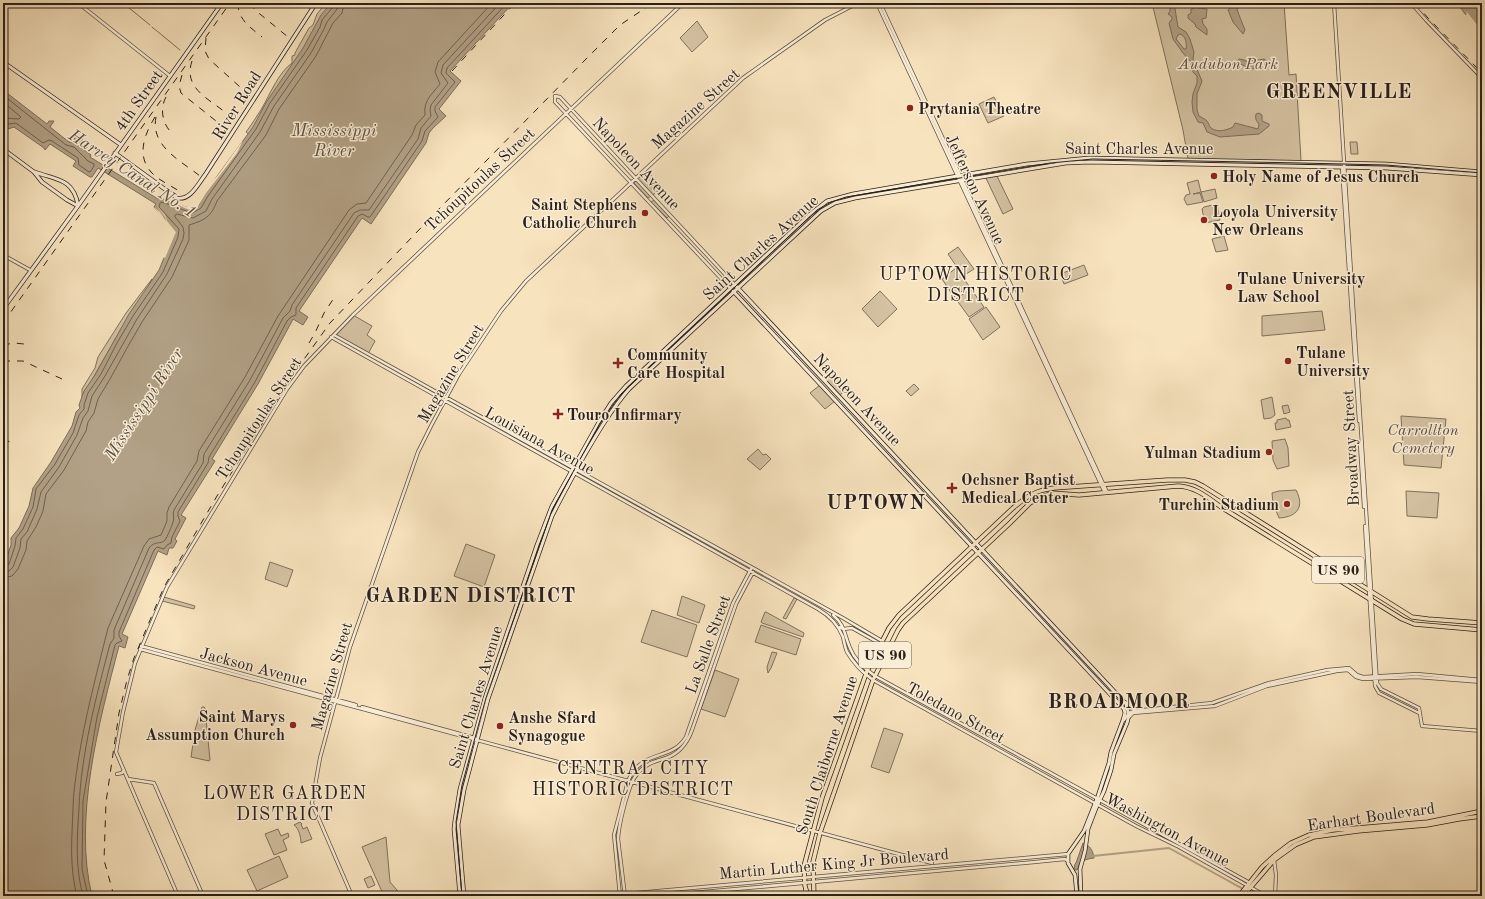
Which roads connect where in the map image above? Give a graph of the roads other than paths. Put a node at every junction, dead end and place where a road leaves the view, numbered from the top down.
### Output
1 (78, 3) edge
2 (222, 3) edge
3 (316, 3) edge
4 (683, 3) edge
5 (858, 3) edge
6 (878, 3) edge
7 (1334, 3) edge
8 (1411, 3) edge
9 (3, 62) edge
10 (170, 76) junction
11 (1482, 78) edge
12 (571, 109) junction
13 (566, 113) junction
14 (121, 145) junction
15 (3, 149) edge
16 (115, 153) junction
17 (1192, 160) junction
18 (1207, 162) junction
19 (1192, 164) junction
20 (1343, 165) junction
21 (628, 170) junction
22 (34, 172) junction
23 (624, 174) junction
24 (1482, 174) edge
25 (635, 178) junction
26 (960, 178) junction
27 (631, 182) junction
28 (78, 206) junction
29 (3, 255) edge
30 (30, 270) junction
31 (734, 284) junction
32 (730, 288) junction
33 (737, 288) junction
34 (734, 291) junction
35 (718, 300) junction
36 (721, 303) junction
37 (3, 309) edge
38 (333, 336) junction
39 (445, 399) junction
40 (574, 471) junction
41 (1102, 485) junction
42 (1106, 493) junction
43 (976, 543) junction
44 (972, 547) junction
45 (982, 550) junction
46 (968, 551) junction
47 (978, 553) junction
48 (974, 557) junction
49 (1303, 558) junction
50 (1325, 560) junction
51 (752, 570) junction
52 (1324, 573) junction
53 (1344, 573) junction
54 (1370, 590) junction
55 (1371, 600) junction
56 (830, 612) junction
57 (832, 619) junction
58 (1482, 623) edge
59 (844, 629) junction
60 (1482, 630) edge
61 (841, 632) joint
62 (882, 642) junction
63 (141, 648) junction
64 (888, 648) junction
65 (851, 658) junction
66 (857, 659) junction
67 (867, 673) junction
68 (874, 676) junction
69 (1375, 678) junction
70 (872, 680) junction
71 (1482, 681) edge
72 (335, 701) junction
73 (1124, 701) junction
74 (1136, 710) junction
75 (1420, 713) junction
76 (1130, 714) junction
77 (1123, 720) junction
78 (691, 730) junction
79 (1482, 731) edge
80 (475, 739) junction
81 (470, 757) junction
82 (124, 770) junction
83 (117, 774) dead end
84 (127, 779) junction
85 (1059, 779) joint
86 (628, 781) junction
87 (632, 782) junction
88 (1059, 783) joint
89 (1096, 799) junction
90 (1100, 801) junction
91 (1096, 804) junction
92 (1482, 811) edge
93 (1482, 816) edge
94 (1477, 817) junction
95 (813, 831) junction
96 (820, 833) junction
97 (1288, 847) junction
98 (1068, 854) junction
99 (1274, 858) junction
100 (1068, 861) junction
101 (932, 863) dead end
102 (813, 877) junction
103 (804, 878) junction
104 (813, 882) junction
105 (805, 884) junction
106 (1249, 886) junction
107 (1244, 894) edge
108 (620, 895) edge
109 (625, 895) edge
110 (1267, 895) edge
111 (178, 896) edge
112 (203, 896) edge
113 (352, 896) edge
114 (460, 896) edge
115 (464, 896) edge
116 (602, 896) edge
117 (658, 896) edge
118 (806, 896) edge
119 (815, 896) edge
120 (1077, 896) edge
121 (1080, 896) edge
122 (1239, 896) edge
123 (1275, 896) edge

1 - 10 street
2 - 10 main road, 4th Street
3 - 16 main road, River Road
4 - 12 street, Tchoupitoulas Street
5 - 25 street, Magazine Street
6 - 26 street, Jefferson Avenue
7 - 20 street, Broadway Street
8 - 11 street
9 - 14 main road
10 - 14 main road, 4th Street
12 - 13 street, Tchoupitoulas Street
12 - 13 street, Napoleon Avenue
12 - 21 street, Napoleon Avenue
13 - 23 street, Napoleon Avenue
13 - 38 street, Tchoupitoulas Street
14 - 16 main road, 4th Street
15 - 22 main road
16 - 28 main road, 4th Street
17 - 18 main road, Saint Charles Avenue
17 - 19 main road
17 - 26 main road, Saint Charles Avenue
18 - 19 main road, Saint Charles Avenue
18 - 20 main road, Saint Charles Avenue
19 - 26 main road, Saint Charles Avenue
20 - 24 main road, Saint Charles Avenue
20 - 54 street, Broadway Street
21 - 23 street
21 - 25 street, Napoleon Avenue
22 - 28 main road
22 - 28 main road
23 - 27 street, Napoleon Avenue
25 - 27 street, Magazine Street
25 - 31 street, Napoleon Avenue
26 - 31 main road, Saint Charles Avenue
26 - 33 main road, Saint Charles Avenue
26 - 41 street, Jefferson Avenue
27 - 32 street, Napoleon Avenue
27 - 39 street, Magazine Street
28 - 30 main road, 4th Street
29 - 30 street
30 - 37 main road, 4th Street
31 - 32 main road, Saint Charles Avenue
31 - 33 main road, Napoleon Avenue
32 - 34 main road, Napoleon Avenue
32 - 35 main road, Saint Charles Avenue
33 - 34 main road, Saint Charles Avenue
33 - 43 main road, Napoleon Avenue
34 - 36 main road, Saint Charles Avenue
34 - 44 main road, Napoleon Avenue
35 - 36 main road
35 - 40 main road, Saint Charles Avenue
36 - 40 main road, Saint Charles Avenue
38 - 39 street, Louisiana Avenue
38 - 63 street, Tchoupitoulas Street
39 - 40 street, Louisiana Avenue
39 - 72 street, Magazine Street
40 - 51 street, Louisiana Avenue
40 - 80 main road, Saint Charles Avenue
41 - 42 street, Jefferson Avenue
41 - 43 main road, South Claiborne Avenue / US 90
41 - 50 main road, South Claiborne Avenue / US 90
42 - 45 main road, South Claiborne Avenue / US 90
42 - 49 main road, South Claiborne Avenue / US 90
43 - 44 main road, South Claiborne Avenue / US 90
43 - 45 main road, Napoleon Avenue
44 - 46 main road, South Claiborne Avenue / US 90
44 - 47 main road, Napoleon Avenue
45 - 47 main road, South Claiborne Avenue / US 90
45 - 73 main road, Napoleon Avenue
46 - 48 main road
46 - 62 main road, South Claiborne Avenue / US 90
47 - 48 main road, South Claiborne Avenue / US 90
47 - 77 main road, Napoleon Avenue
48 - 64 main road, South Claiborne Avenue / US 90
49 - 50 main road
49 - 52 main road, South Claiborne Avenue / US 90
50 - 53 main road, South Claiborne Avenue / US 90
51 - 56 street, Louisiana Avenue
51 - 57 street, Louisiana Avenue
51 - 78 street, La Salle Street
52 - 53 main road
52 - 55 main road, South Claiborne Avenue / US 90
53 - 54 main road, South Claiborne Avenue / US 90
54 - 55 street, Broadway Street
54 - 58 main road, South Claiborne Avenue / US 90
55 - 60 main road, South Claiborne Avenue / US 90
55 - 69 street, Broadway Street
56 - 59 street, Louisiana Avenue
56 - 62 street, Louisiana Avenue
57 - 59 street, Louisiana Avenue
57 - 61 street, Louisiana Avenue
59 - 62 street, Louisiana Avenue
59 - 66 street, Toledano Street
61 - 65 street, Toledano Street
62 - 64 street, Louisiana Avenue
62 - 67 main road, South Claiborne Avenue / US 90
63 - 72 street, Jackson Avenue
63 - 82 street, Tchoupitoulas Street
64 - 68 main road, South Claiborne Avenue / US 90
65 - 66 street
65 - 67 street, Toledano Street
66 - 67 street, Toledano Street
67 - 68 street, Toledano Street
67 - 70 street, Toledano Street
67 - 95 main road, South Claiborne Avenue / US 90
68 - 70 main road, South Claiborne Avenue / US 90
68 - 85 street, Toledano Street
69 - 71 street
69 - 74 street
69 - 75 street, Broadway Street
69 - 75 street
69 - 76 street
70 - 88 street, Toledano Street
70 - 96 main road, South Claiborne Avenue / US 90
72 - 80 street, Jackson Avenue
72 - 113 street, Magazine Street
73 - 74 street
73 - 76 main road, Napoleon Avenue
74 - 76 street
75 - 79 street
76 - 77 street
76 - 90 main road
77 - 89 main road
78 - 86 street
78 - 87 street
80 - 81 main road, Saint Charles Avenue
80 - 86 street, Jackson Avenue
81 - 114 main road, Saint Charles Avenue
81 - 115 main road, Saint Charles Avenue
82 - 83 street
82 - 84 street, Tchoupitoulas Street
84 - 111 street, Tchoupitoulas Street
84 - 112 street
85 - 89 street, Washington Avenue
86 - 87 street, Jackson Avenue
86 - 108 street
87 - 95 street, Jackson Avenue
87 - 109 street
88 - 91 street, Washington Avenue
89 - 90 street, Washington Avenue
89 - 91 main road
90 - 91 main road
90 - 106 street, Washington Avenue
91 - 98 main road
91 - 106 street, Washington Avenue
91 - 121 main road
92 - 94 main road
92 - 97 main road, Earhart Boulevard
93 - 94 main road, Earhart Boulevard
94 - 97 main road, Earhart Boulevard
95 - 96 street, Jackson Avenue
95 - 103 main road, South Claiborne Avenue / US 90
96 - 101 street, Jackson Avenue
96 - 102 main road, South Claiborne Avenue / US 90
97 - 99 main road, Earhart Boulevard
98 - 100 main road
98 - 102 street, Martin Luther King Jr Boulevard
99 - 106 main road, Earhart Boulevard
99 - 123 street
100 - 104 street, Martin Luther King Jr Boulevard
100 - 120 main road
102 - 103 street, Martin Luther King Jr Boulevard
102 - 104 main road, South Claiborne Avenue / US 90
103 - 105 main road, South Claiborne Avenue / US 90
103 - 109 street, Martin Luther King Jr Boulevard
104 - 105 street, Martin Luther King Jr Boulevard
104 - 119 main road, South Claiborne Avenue / US 90
105 - 117 street, Martin Luther King Jr Boulevard
105 - 118 main road, South Claiborne Avenue / US 90
106 - 107 main road, Earhart Boulevard
106 - 110 street, Washington Avenue
107 - 122 main road, Earhart Boulevard
108 - 109 street, Martin Luther King Jr Boulevard
108 - 116 street, Martin Luther King Jr Boulevard

